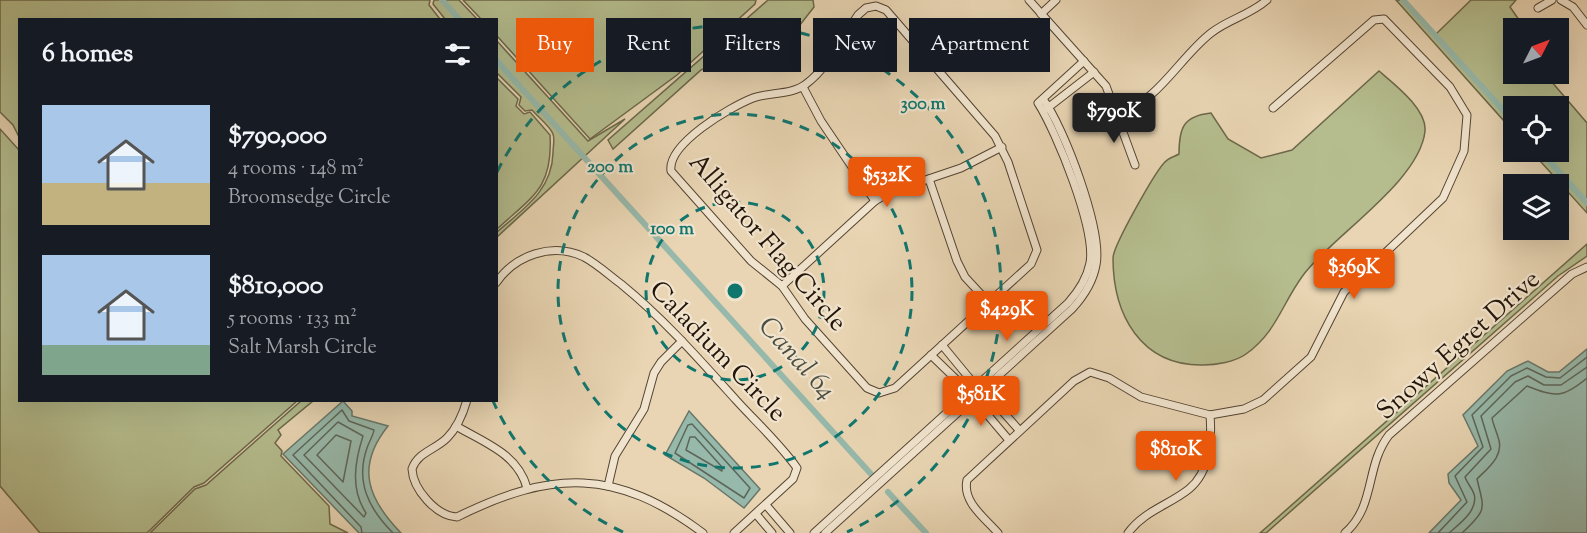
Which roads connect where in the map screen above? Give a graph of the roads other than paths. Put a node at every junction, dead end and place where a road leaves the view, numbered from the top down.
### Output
1 (1029, 0) edge
2 (1056, 0) edge
3 (1267, 0) edge
4 (1552, 0) edge
5 (1562, 0) edge
6 (1538, 8) dead end
7 (1041, 14) junction
8 (1587, 25) edge
9 (1084, 61) junction
10 (1094, 72) junction
11 (1063, 80) junction
12 (803, 87) junction
13 (1072, 90) junction
14 (1273, 108) dead end
15 (1046, 109) junction
16 (1118, 114) junction
17 (1002, 147) junction
18 (1135, 165) dead end
19 (929, 179) junction
20 (875, 201) junction
21 (1587, 267) edge
22 (498, 281) edge
23 (782, 285) junction
24 (988, 303) junction
25 (682, 341) junction
26 (942, 345) junction
27 (931, 355) junction
28 (978, 389) junction
29 (971, 395) junction
30 (466, 402) edge
31 (1210, 415) junction
32 (456, 426) junction
33 (1019, 430) junction
34 (1008, 439) junction
35 (608, 486) junction
36 (527, 488) junction
37 (766, 505) junction
38 (756, 514) junction
39 (703, 533) edge
40 (734, 533) edge
41 (772, 533) edge
42 (790, 533) edge
43 (814, 533) edge
44 (825, 533) edge
45 (998, 533) edge
46 (1128, 533) edge
47 (1345, 533) edge

1 - 7 street
2 - 7 street
3 - 16 street
4 - 6 street
5 - 8 street
7 - 9 street
9 - 10 street
9 - 11 street
10 - 13 street
10 - 16 street
11 - 13 street
11 - 15 street
12 - 17 street, Alligator Flag Circle
12 - 20 street
12 - 23 street, Alligator Flag Circle
13 - 15 street
14 - 31 street
15 - 28 street
16 - 18 street
17 - 19 street
17 - 24 street, Alligator Flag Circle
19 - 20 street
19 - 24 street
20 - 23 street
21 - 47 street, Snowy Egret Drive
22 - 25 street, Caladium Circle
23 - 27 street, Alligator Flag Circle
24 - 26 street, Alligator Flag Circle
25 - 35 street
25 - 37 street, Caladium Circle
26 - 27 street, Alligator Flag Circle
26 - 28 street
27 - 29 street
28 - 29 street
28 - 33 street
29 - 34 street
29 - 43 street
29 - 44 street
30 - 32 street
31 - 33 street
31 - 46 street
32 - 36 street
32 - 36 street
33 - 34 street
34 - 45 street
35 - 36 street
35 - 39 street
37 - 38 street, Caladium Circle
37 - 42 street
38 - 40 street, Caladium Circle
38 - 41 street

